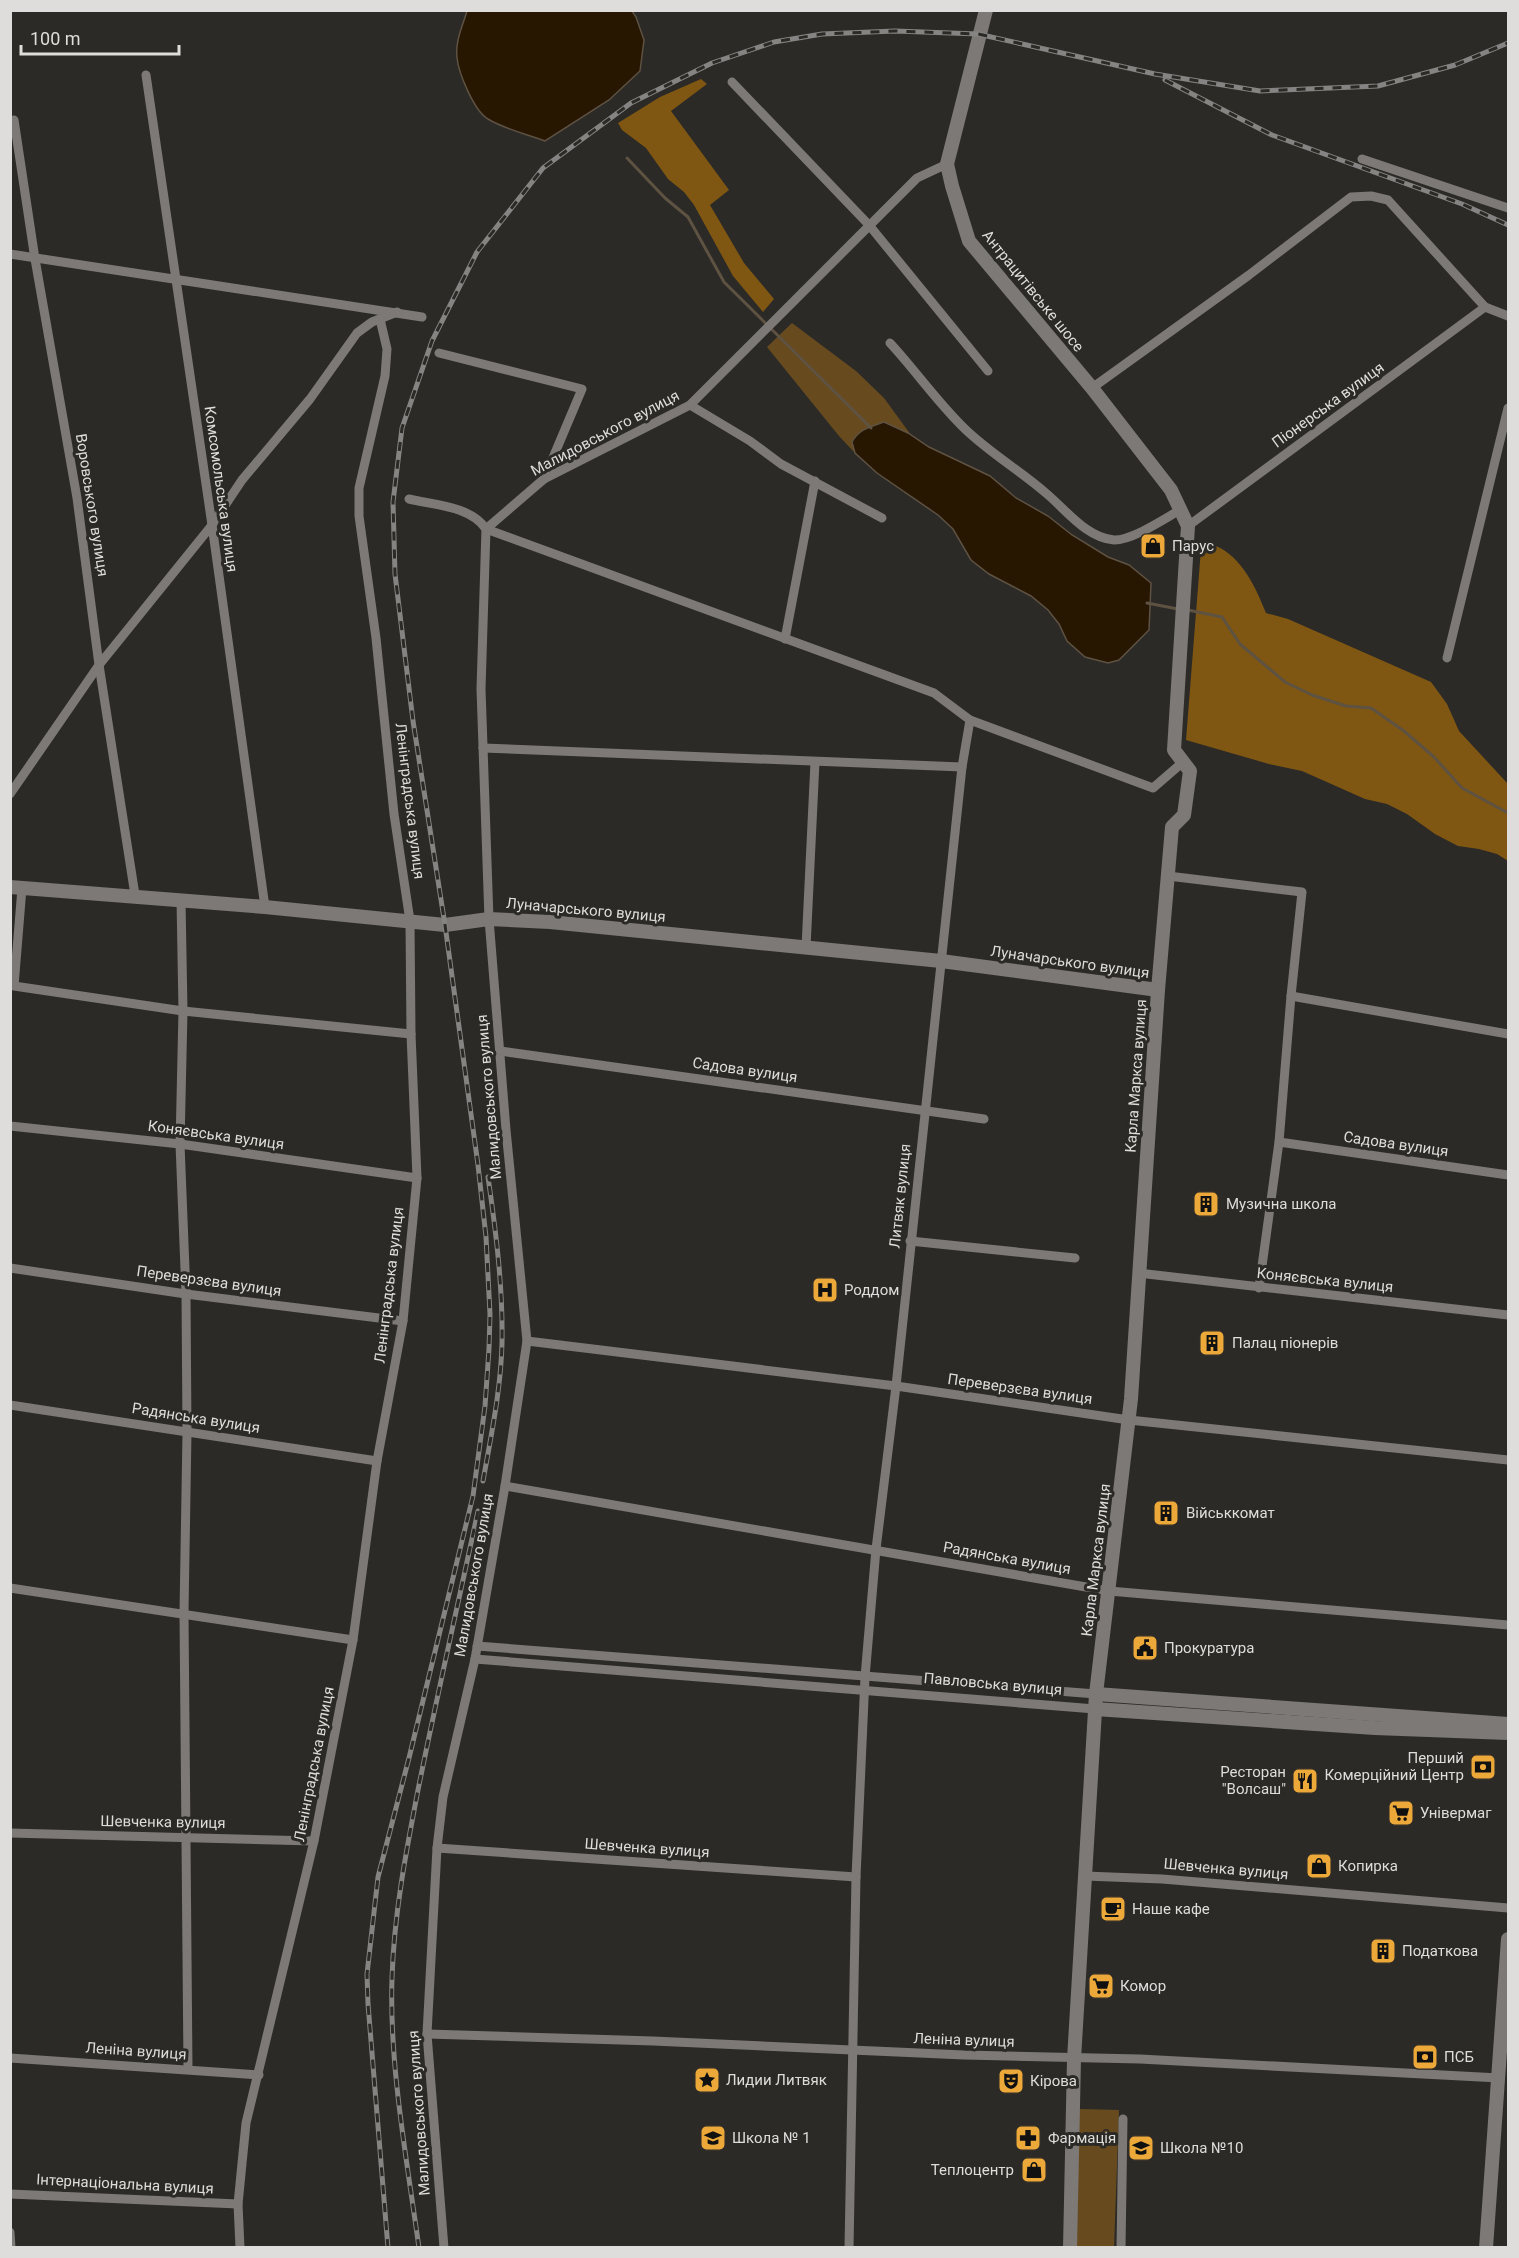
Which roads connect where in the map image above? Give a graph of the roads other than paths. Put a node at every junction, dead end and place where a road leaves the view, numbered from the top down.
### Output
1 (986, 10) edge
2 (146, 75) dead end
3 (732, 82) dead end
4 (14, 120) dead end
5 (1362, 159) dead end
6 (947, 164) junction
7 (1509, 208) edge
8 (869, 225) junction
9 (10, 254) edge
10 (35, 258) junction
11 (175, 278) junction
12 (1485, 307) junction
13 (397, 312) junction
14 (1509, 316) edge
15 (422, 317) dead end
16 (380, 319) junction
17 (890, 343) dead end
18 (439, 353) dead end
19 (988, 371) dead end
20 (1092, 388) junction
21 (690, 405) junction
22 (1509, 408) edge
23 (544, 479) junction
24 (815, 481) junction
25 (409, 499) dead end
26 (1180, 510) junction
27 (882, 518) dead end
28 (212, 525) junction
29 (1188, 526) junction
30 (486, 529) junction
31 (785, 639) junction
32 (1447, 658) dead end
33 (99, 665) junction
34 (970, 720) junction
35 (483, 748) junction
36 (815, 762) junction
37 (1183, 762) junction
38 (962, 767) junction
39 (10, 794) edge
40 (1168, 876) junction
41 (16, 887) edge
42 (135, 895) junction
43 (181, 900) junction
44 (265, 907) junction
45 (489, 919) junction
46 (410, 921) junction
47 (806, 947) junction
48 (941, 961) junction
49 (12, 987) edge
50 (1158, 990) junction
51 (1291, 996) junction
52 (183, 1011) junction
53 (411, 1034) junction
54 (1509, 1035) edge
55 (500, 1051) junction
56 (924, 1110) junction
57 (984, 1119) dead end
58 (10, 1126) edge
59 (1279, 1142) junction
60 (180, 1144) junction
61 (1509, 1175) edge
62 (417, 1178) junction
63 (910, 1241) junction
64 (1075, 1258) dead end
65 (10, 1268) edge
66 (1138, 1273) junction
67 (1259, 1288) junction
68 (186, 1294) junction
69 (1509, 1316) edge
70 (403, 1321) junction
71 (527, 1341) junction
72 (896, 1386) junction
73 (10, 1405) edge
74 (1129, 1420) junction
75 (187, 1432) junction
76 (1509, 1460) edge
77 (377, 1461) junction
78 (505, 1486) junction
79 (876, 1550) junction
80 (10, 1588) edge
81 (1109, 1591) junction
82 (184, 1613) junction
83 (1509, 1625) edge
84 (353, 1640) junction
85 (477, 1646) junction
86 (475, 1659) junction
87 (866, 1677) junction
88 (865, 1691) junction
89 (1096, 1694) junction
90 (1095, 1709) junction
91 (1509, 1724) edge
92 (1509, 1733) edge
93 (10, 1833) edge
94 (185, 1837) junction
95 (314, 1841) junction
96 (437, 1848) junction
97 (1084, 1876) junction
98 (856, 1877) junction
99 (1509, 1908) edge
100 (1509, 1939) edge
101 (427, 2034) junction
102 (853, 2050) junction
103 (10, 2058) edge
104 (1074, 2059) junction
105 (188, 2069) junction
106 (259, 2075) junction
107 (1499, 2078) junction
108 (1123, 2119) dead end
109 (10, 2194) edge
110 (238, 2204) junction
111 (10, 2232) edge
112 (11, 2247) edge
113 (240, 2247) edge
114 (444, 2247) edge
115 (849, 2247) edge
116 (1070, 2247) edge
117 (1121, 2247) edge
118 (1486, 2247) edge

1 - 6 street, Антрацитівське шосе
2 - 11 street, Комсомольська вулиця
3 - 8 street
4 - 10 street, Воровського вулиця
5 - 7 street
6 - 8 street, Малидовського вулиця
6 - 20 street, Антрацитівське шосе
8 - 19 street
8 - 21 street, Малидовського вулиця
9 - 10 street
10 - 11 street
10 - 33 street, Воровського вулиця
11 - 13 street
11 - 28 street, Комсомольська вулиця
12 - 14 street
12 - 20 street
12 - 29 street, Піонерська вулиця
13 - 15 street
13 - 16 street
16 - 28 street
16 - 46 street, Ленінградська вулиця
17 - 26 street
18 - 23 street
20 - 26 street, Антрацитівське шосе
21 - 23 street, Малидовського вулиця
21 - 24 street
22 - 32 street
23 - 30 street, Малидовського вулиця
24 - 27 street
24 - 31 street
25 - 30 street
26 - 29 street, Антрацитівське шосе
28 - 33 street
28 - 44 street, Комсомольська вулиця
29 - 37 street
30 - 31 street
30 - 35 street, Малидовського вулиця
31 - 34 street
33 - 39 street
33 - 42 street, Воровського вулиця
34 - 37 street
34 - 38 street, Литвяк вулиця
35 - 36 street
35 - 45 street, Малидовського вулиця
36 - 38 street
36 - 47 street
37 - 40 street, Карла Маркса вулиця
38 - 48 street, Литвяк вулиця
40 - 50 street, Карла Маркса вулиця
40 - 51 street
41 - 42 street, Луначарського вулиця
41 - 49 street
42 - 43 street, Луначарського вулиця
43 - 44 street, Луначарського вулиця
43 - 52 street
44 - 46 street, Луначарського вулиця
45 - 46 street, Луначарського вулиця
45 - 47 street, Луначарського вулиця
45 - 55 street, Малидовського вулиця
46 - 53 street, Ленінградська вулиця
47 - 48 street, Луначарського вулиця
48 - 50 street, Луначарського вулиця
48 - 56 street, Литвяк вулиця
49 - 52 street
50 - 66 street, Карла Маркса вулиця
51 - 54 street
51 - 59 street
52 - 53 street
52 - 60 street
53 - 62 street, Ленінградська вулиця
55 - 56 street, Садова вулиця
55 - 71 street, Малидовського вулиця
56 - 57 street, Садова вулиця
56 - 63 street, Литвяк вулиця
58 - 60 street, Коняєвська вулиця
59 - 61 street, Садова вулиця
59 - 67 street
60 - 62 street, Коняєвська вулиця
60 - 68 street
62 - 70 street, Ленінградська вулиця
63 - 64 street
63 - 72 street, Литвяк вулиця
65 - 68 street, Переверзєва вулиця
66 - 67 street, Коняєвська вулиця
66 - 74 street, Карла Маркса вулиця
67 - 69 street, Коняєвська вулиця
68 - 70 street, Переверзєва вулиця
68 - 75 street
70 - 77 street, Ленінградська вулиця
71 - 72 street, Переверзєва вулиця
71 - 78 street, Малидовського вулиця
72 - 74 street, Переверзєва вулиця
72 - 79 street, Литвяк вулиця
73 - 75 street, Радянська вулиця
74 - 76 street, Переверзєва вулиця
74 - 81 street, Карла Маркса вулиця
75 - 77 street, Радянська вулиця
75 - 82 street
77 - 84 street, Ленінградська вулиця
78 - 79 street, Радянська вулиця
78 - 85 street, Малидовського вулиця
79 - 81 street, Радянська вулиця
79 - 87 street, Литвяк вулиця
80 - 82 street
81 - 83 street, Радянська вулиця
81 - 89 street, Карла Маркса вулиця
82 - 84 street
82 - 94 street
84 - 95 street, Ленінградська вулиця
85 - 86 street, Малидовського вулиця
85 - 87 street, Павловська вулиця
86 - 88 street, Павловська вулиця
86 - 96 street, Малидовського вулиця
87 - 88 street, Литвяк вулиця
87 - 89 street, Павловська вулиця
88 - 90 street, Павловська вулиця
88 - 98 street, Литвяк вулиця
89 - 90 street, Карла Маркса вулиця
89 - 91 street, Павловська вулиця
90 - 92 street, Павловська вулиця
90 - 97 street, Карла Маркса вулиця
93 - 94 street, Шевченка вулиця
94 - 95 street, Шевченка вулиця
94 - 105 street
95 - 106 street, Ленінградська вулиця
96 - 98 street, Шевченка вулиця
96 - 101 street, Малидовського вулиця
97 - 99 street, Шевченка вулиця
97 - 104 street, Карла Маркса вулиця
98 - 102 street, Литвяк вулиця
100 - 107 street
101 - 102 street, Леніна вулиця
101 - 114 street, Малидовського вулиця
102 - 104 street, Леніна вулиця
102 - 115 street, Литвяк вулиця
103 - 105 street, Леніна вулиця
104 - 107 street, Леніна вулиця
104 - 116 street, Карла Маркса вулиця
105 - 106 street, Леніна вулиця
106 - 110 street, Ленінградська вулиця
107 - 118 street
108 - 117 street
109 - 110 street, Інтернаціональна вулиця
110 - 113 street, Ленінградська вулиця
111 - 112 street

